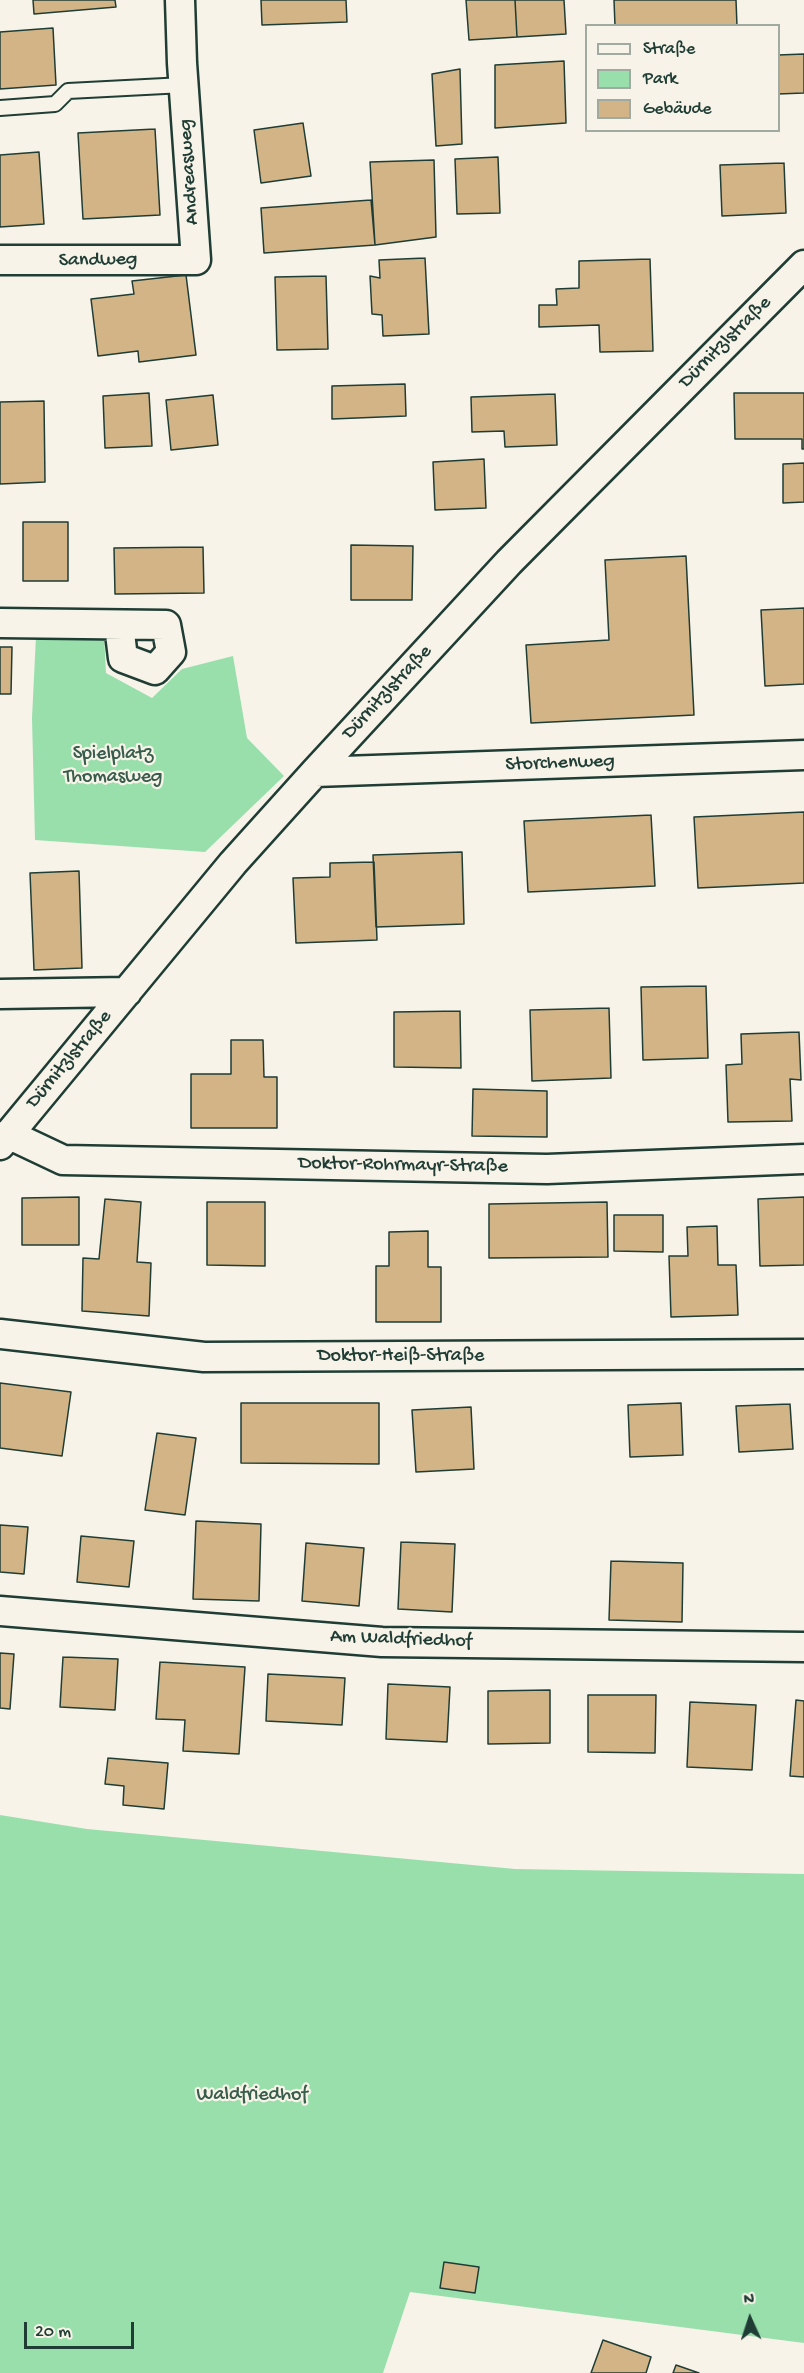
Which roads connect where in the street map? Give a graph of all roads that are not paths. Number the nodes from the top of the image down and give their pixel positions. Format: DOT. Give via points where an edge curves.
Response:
graph roads {
  1 [pos="180,0"];
  2 [pos="184,85"];
  3 [pos="0,108"];
  4 [pos="196,260"];
  5 [pos="0,261"];
  6 [pos="804,265"];
  7 [pos="0,623"];
  8 [pos="119,625"];
  9 [pos="804,755"];
  10 [pos="315,772"];
  11 [pos="128,992"];
  12 [pos="0,994"];
  13 [pos="4,1140"];
  14 [pos="804,1159"];
  15 [pos="0,1334"];
  16 [pos="804,1354"];
  17 [pos="0,1611"];
  18 [pos="804,1647"];
  1 -- 2 [label="street, Andreasweg"];
  2 -- 3 [label="lane" via="68,91 55,104"];
  2 -- 4 [label="street, Andreasweg"];
  4 -- 5 [label="street, Sandweg"];
  6 -- 10 [label="street, Dürnitzlstraße" via="509,562"];
  7 -- 8 [label="street"];
  9 -- 10 [label="street, Storchenweg"];
  10 -- 11 [label="street, Dürnitzlstraße" via="233,863"];
  11 -- 12 [label="street"];
  11 -- 13 [label="street, Dürnitzlstraße"];
  13 -- 14 [label="street, Doktor-Rohrmayr-Straße" via="63,1160 547,1169"];
  15 -- 16 [label="street, Doktor-Heiß-Straße" via="204,1357"];
  17 -- 18 [label="street, Am Waldfriedhof" via="382,1642"];
}
